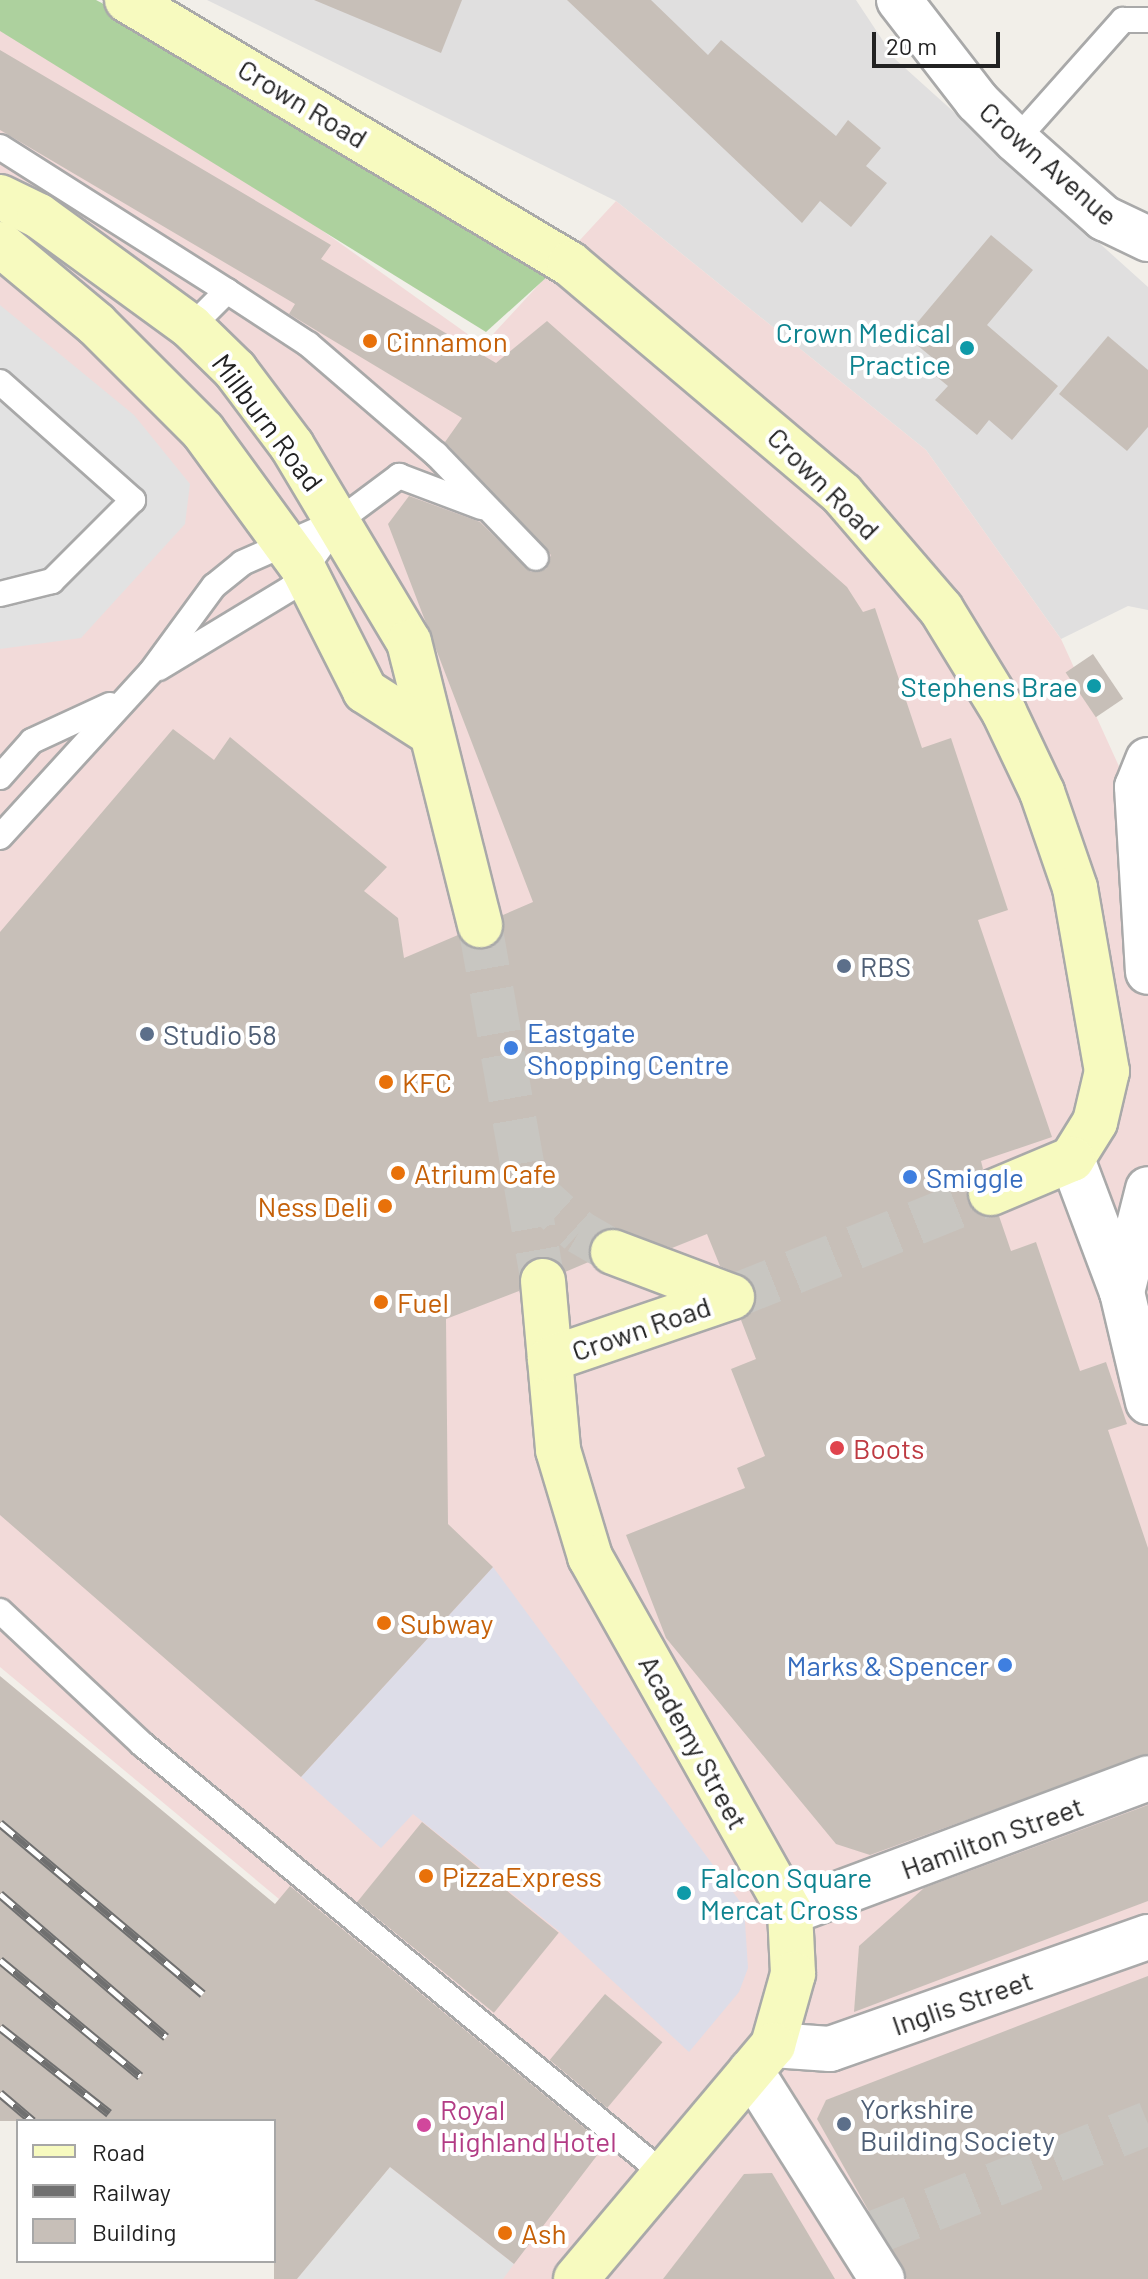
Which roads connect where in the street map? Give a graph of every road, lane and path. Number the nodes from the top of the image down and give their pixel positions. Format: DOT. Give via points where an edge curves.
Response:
graph roads {
  1 [pos="127,0"];
  2 [pos="899,0"];
  3 [pos="1119,10"];
  4 [pos="1148,20"];
  5 [pos="1016,140"];
  6 [pos="0,147"];
  7 [pos="0,197"];
  8 [pos="1148,239"];
  9 [pos="0,244"];
  10 [pos="227,291"];
  11 [pos="191,327"];
  12 [pos="0,382"];
  13 [pos="481,507"];
  14 [pos="340,520"];
  15 [pos="294,556"];
  16 [pos="536,558"];
  17 [pos="0,594"];
  18 [pos="150,673"];
  19 [pos="120,701"];
  20 [pos="429,732"];
  21 [pos="1142,774"];
  22 [pos="0,777"];
  23 [pos="0,837"];
  24 [pos="480,925"];
  25 [pos="1148,972"];
  26 [pos="1072,1159"];
  27 [pos="1148,1189"];
  28 [pos="991,1193"];
  29 [pos="613,1252"];
  30 [pos="543,1281"];
  31 [pos="1122,1292"];
  32 [pos="550,1359"];
  33 [pos="1148,1402"];
  34 [pos="0,1611"];
  35 [pos="1148,1778"];
  36 [pos="790,1912"];
  37 [pos="1148,1937"];
  38 [pos="762,2058"];
  39 [pos="665,2175"];
  40 [pos="576,2279"];
  41 [pos="882,2279"];
  1 -- 26 [label="main road, Crown Road" via="570,264 842,494 941,609 1004,712 1042,792 1075,888 1107,1071 1095,1122"];
  2 -- 5 [label="street, Crown Avenue" via="977,101"];
  3 -- 4 [label="lane"];
  3 -- 5 [label="lane"];
  5 -- 8 [label="street, Crown Avenue" via="1104,218"];
  6 -- 10 [label="lane"];
  7 -- 11 [label="main road, Millburn Road" via="39,216"];
  9 -- 15 [label="main road, Millburn Road" via="96,324 203,431"];
  10 -- 11 [label="lane"];
  10 -- 13 [label="lane" via="326,356 436,454"];
  11 -- 14 [label="main road, Millburn Road" via="235,370"];
  12 -- 17 [label="lane" via="133,500 52,581"];
  13 -- 14 [label="lane" via="399,476"];
  13 -- 16 [label="lane"];
  14 -- 15 [label="lane"];
  14 -- 20 [label="main road, Millburn Road" via="409,642"];
  15 -- 18 [label="lane" via="242,563 214,586"];
  15 -- 18 [label="lane" via="291,588"];
  15 -- 20 [label="main road, Millburn Road" via="365,691"];
  18 -- 19 [label="lane"];
  19 -- 22 [label="lane" via="32,741"];
  19 -- 23 [label="lane"];
  20 -- 24 [label="main road, Millburn Road"];
  21 -- 25 [label="street"];
  26 -- 28 [label="main road"];
  26 -- 31 [label="street"];
  27 -- 31 [label="street"];
  29 -- 32 [label="main road, Crown Road" via="732,1297"];
  30 -- 32 [label="main road, Academy Street"];
  31 -- 33 [label="street"];
  32 -- 36 [label="main road, Academy Street" via="558,1450 590,1557"];
  34 -- 39 [label="lane" via="142,1744"];
  35 -- 36 [label="street, Hamilton Street"];
  36 -- 38 [label="main road, Academy Street" via="793,1974"];
  37 -- 38 [label="street, Inglis Street" via="830,2049"];
  38 -- 39 [label="main road, Academy Street"];
  38 -- 41 [label="street" via="865,2236"];
  39 -- 40 [label="main road, Academy Street"];
}
